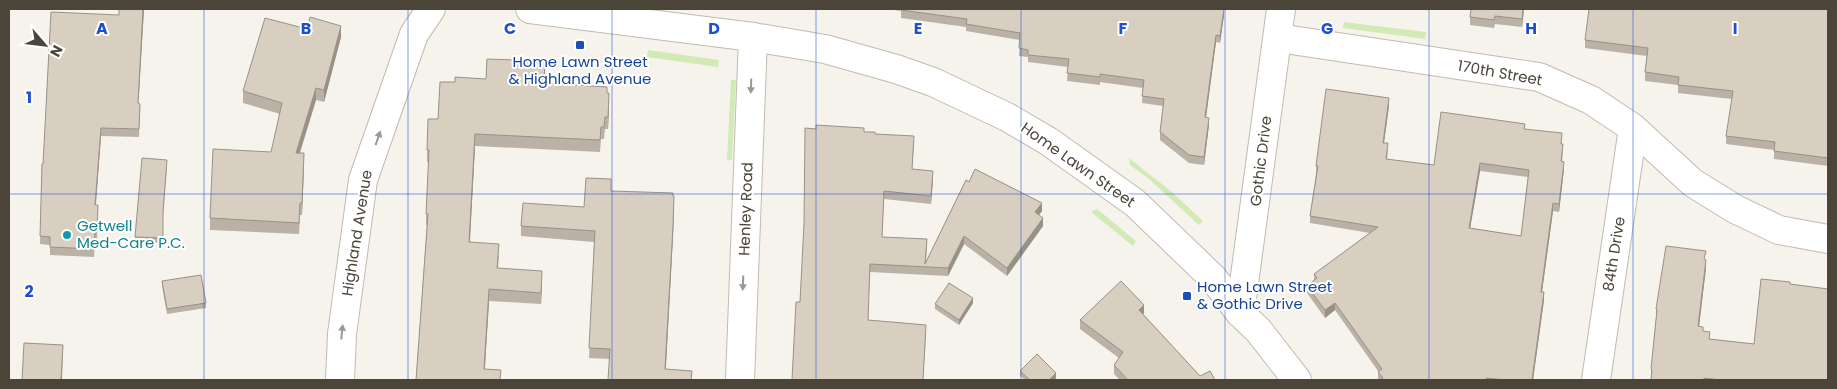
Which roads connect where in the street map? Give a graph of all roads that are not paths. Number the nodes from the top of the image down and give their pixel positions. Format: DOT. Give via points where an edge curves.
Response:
graph roads {
  1 [pos="431,9"];
  2 [pos="530,9"];
  3 [pos="1281,9"];
  4 [pos="753,37"];
  5 [pos="1278,38"];
  6 [pos="1633,128"];
  7 [pos="1828,239"];
  8 [pos="1240,313"];
  9 [pos="340,380"];
  10 [pos="740,380"];
  11 [pos="1297,380"];
  12 [pos="1596,380"];
  9 -- 1 [label="street, Highland Avenue, one-way" via="342,334 363,180 414,34"];
  2 -- 4 [label="street, Home Lawn Street"];
  3 -- 5 [label="street, Gothic Drive"];
  4 -- 8 [label="street, Home Lawn Street" via="826,49 896,69 933,82 1007,117 1048,141 1135,203 1213,278"];
  4 -- 10 [label="street, Henley Road, one-way"];
  5 -- 6 [label="street, 170th Street" via="1539,77 1591,100"];
  5 -- 8 [label="street, Gothic Drive"];
  6 -- 7 [label="street, 170th Street" via="1693,183 1734,209 1779,230"];
  6 -- 12 [label="street, 84th Drive"];
  8 -- 11 [label="street, Home Lawn Street" via="1258,330"];
}
